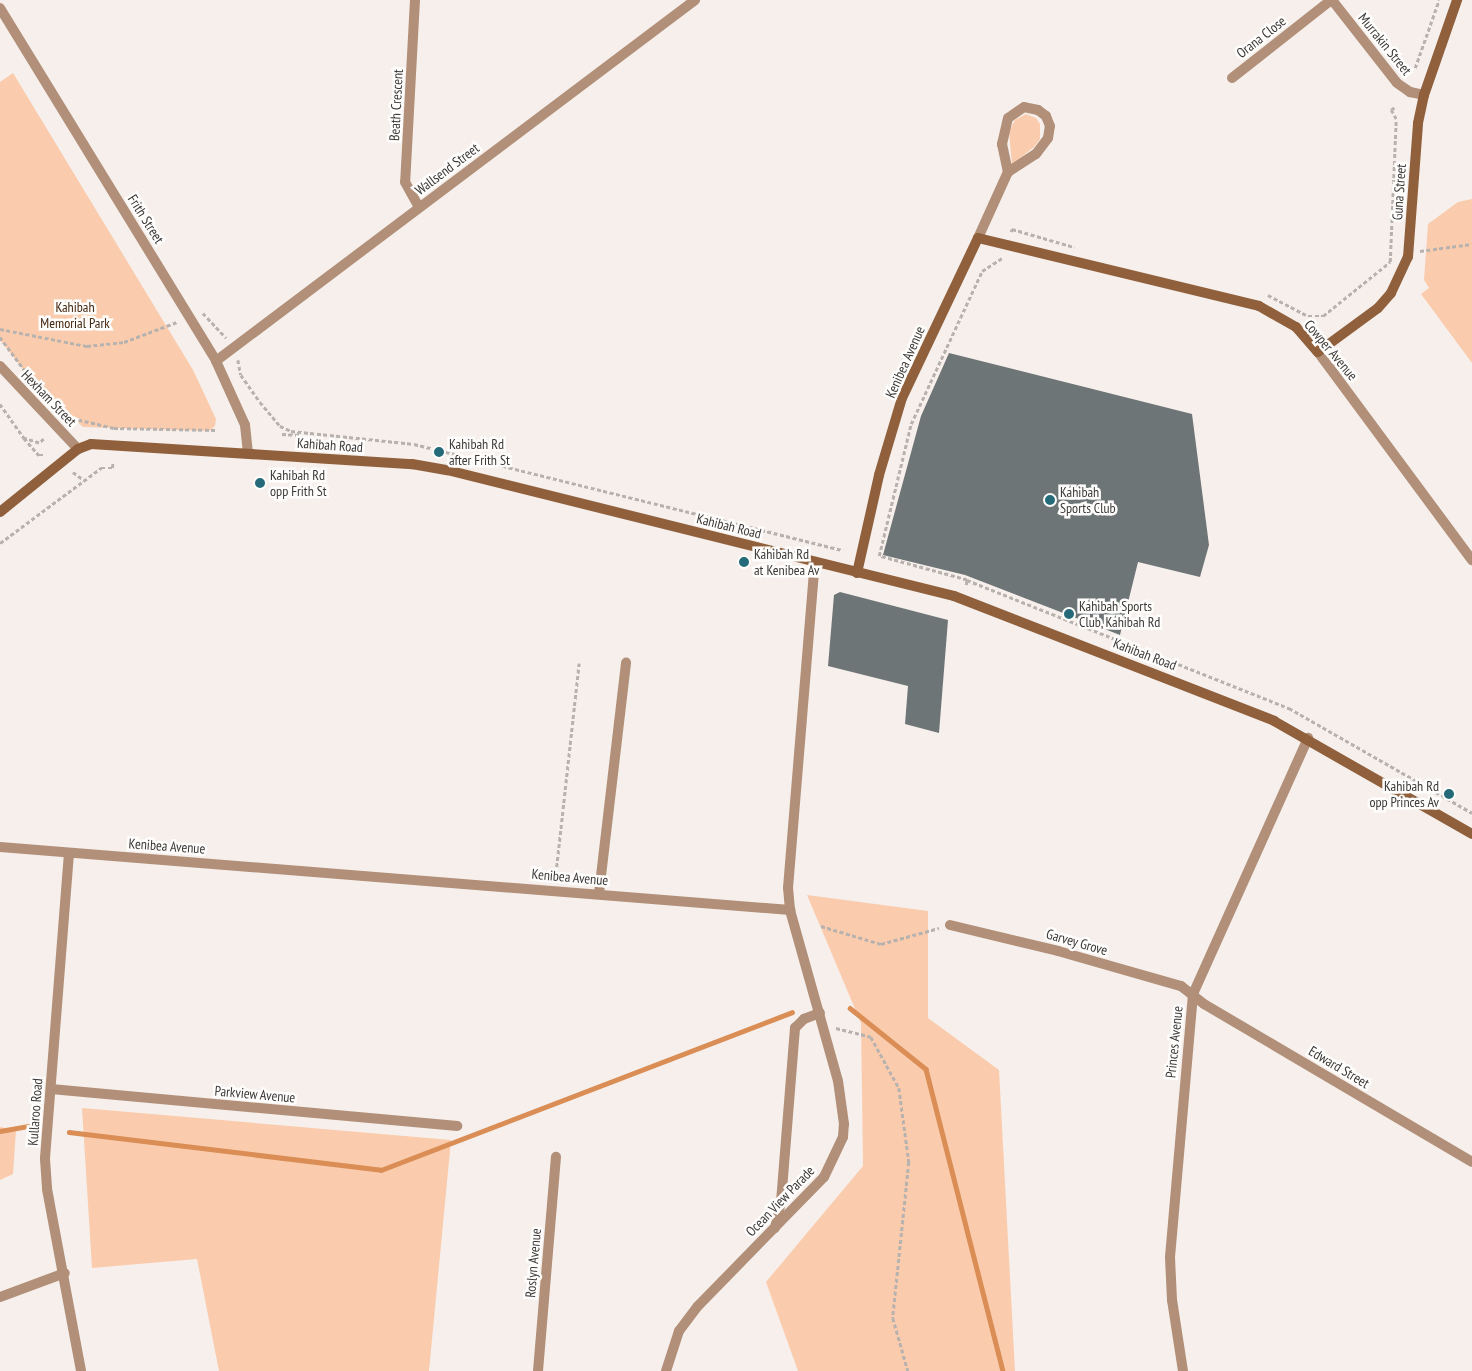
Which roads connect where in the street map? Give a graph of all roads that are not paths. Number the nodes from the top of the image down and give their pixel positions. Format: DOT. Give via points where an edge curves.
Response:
graph roads {
  1 [pos="415,0"];
  2 [pos="695,0"];
  3 [pos="1332,0"];
  4 [pos="1457,0"];
  5 [pos="0,8"];
  6 [pos="1232,78"];
  7 [pos="1424,95"];
  8 [pos="1008,172"];
  9 [pos="419,207"];
  10 [pos="978,238"];
  11 [pos="1318,352"];
  12 [pos="216,360"];
  13 [pos="0,366"];
  14 [pos="78,449"];
  15 [pos="248,453"];
  16 [pos="0,512"];
  17 [pos="1472,560"];
  18 [pos="815,562"];
  19 [pos="857,573"];
  20 [pos="626,663"];
  21 [pos="1308,738"];
  22 [pos="1472,834"];
  23 [pos="0,847"];
  24 [pos="69,853"];
  25 [pos="599,893"];
  26 [pos="790,910"];
  27 [pos="950,925"];
  28 [pos="1194,994"];
  29 [pos="820,1012"];
  30 [pos="51,1089"];
  31 [pos="457,1126"];
  32 [pos="556,1157"];
  33 [pos="1472,1162"];
  34 [pos="775,1228"];
  35 [pos="65,1273"];
  36 [pos="0,1297"];
  37 [pos="81,1371"];
  38 [pos="538,1371"];
  39 [pos="666,1371"];
  40 [pos="1183,1371"];
  1 -- 9 [label="street, Beath Crescent" via="405,182"];
  2 -- 9 [label="street, Wallsend Street"];
  3 -- 6 [label="street, Orana Close"];
  3 -- 7 [label="street, Murrakin Street" via="1397,83 1410,92"];
  4 -- 7 [label="main road, Guna Street"];
  5 -- 12 [label="street, Frith Street"];
  7 -- 11 [label="main road, Guna Street" via="1418,123 1408,252 1401,276 1391,293 1364,321"];
  8 -- 8 [label="street" via="1002,144 1008,118 1024,107 1038,110 1046,116 1050,126 1048,138 1036,154"];
  8 -- 10 [label="street, Kenibea Avenue"];
  9 -- 12 [label="street, Wallsend Street"];
  10 -- 11 [label="main road, Cowper Avenue" via="1259,306 1296,327"];
  10 -- 19 [label="main road, Kenibea Avenue" via="902,398 879,475"];
  11 -- 17 [label="street, Cowper Avenue"];
  12 -- 15 [label="street, Frith Street" via="246,425"];
  13 -- 14 [label="street, Hexham Street"];
  14 -- 15 [label="main road, Kahibah Road" via="101,444"];
  14 -- 16 [label="main road"];
  15 -- 18 [label="main road, Kahibah Road" via="412,464 446,470"];
  18 -- 19 [label="main road, Kahibah Road"];
  18 -- 26 [label="street" via="789,870"];
  19 -- 21 [label="main road, Kahibah Road" via="954,596 1178,681"];
  20 -- 25 [label="street"];
  21 -- 22 [label="main road, Kahibah Road"];
  21 -- 28 [label="street, Princes Avenue"];
  23 -- 24 [label="street, Kenibea Avenue"];
  24 -- 25 [label="street, Kenibea Avenue"];
  24 -- 30 [label="street, Kullaroo Road"];
  25 -- 26 [label="street, Kenibea Avenue"];
  26 -- 29 [label="street, Ocean View Parade"];
  27 -- 28 [label="street, Garvey Grove" via="1067,953 1181,986"];
  28 -- 33 [label="street, Edward Street"];
  28 -- 40 [label="street, Princes Avenue" via="1170,1257 1172,1300"];
  29 -- 34 [label="street" via="804,1019 795,1028 781,1202"];
  29 -- 34 [label="street, Ocean View Parade" via="838,1081 843,1136 824,1177"];
  30 -- 31 [label="street, Parkview Avenue"];
  30 -- 35 [label="street, Kullaroo Road" via="47,1189"];
  32 -- 38 [label="street, Roslyn Avenue"];
  34 -- 39 [label="street, Ocean View Parade" via="698,1306 679,1331"];
  35 -- 36 [label="street"];
  35 -- 37 [label="street, Kullaroo Road"];
}
